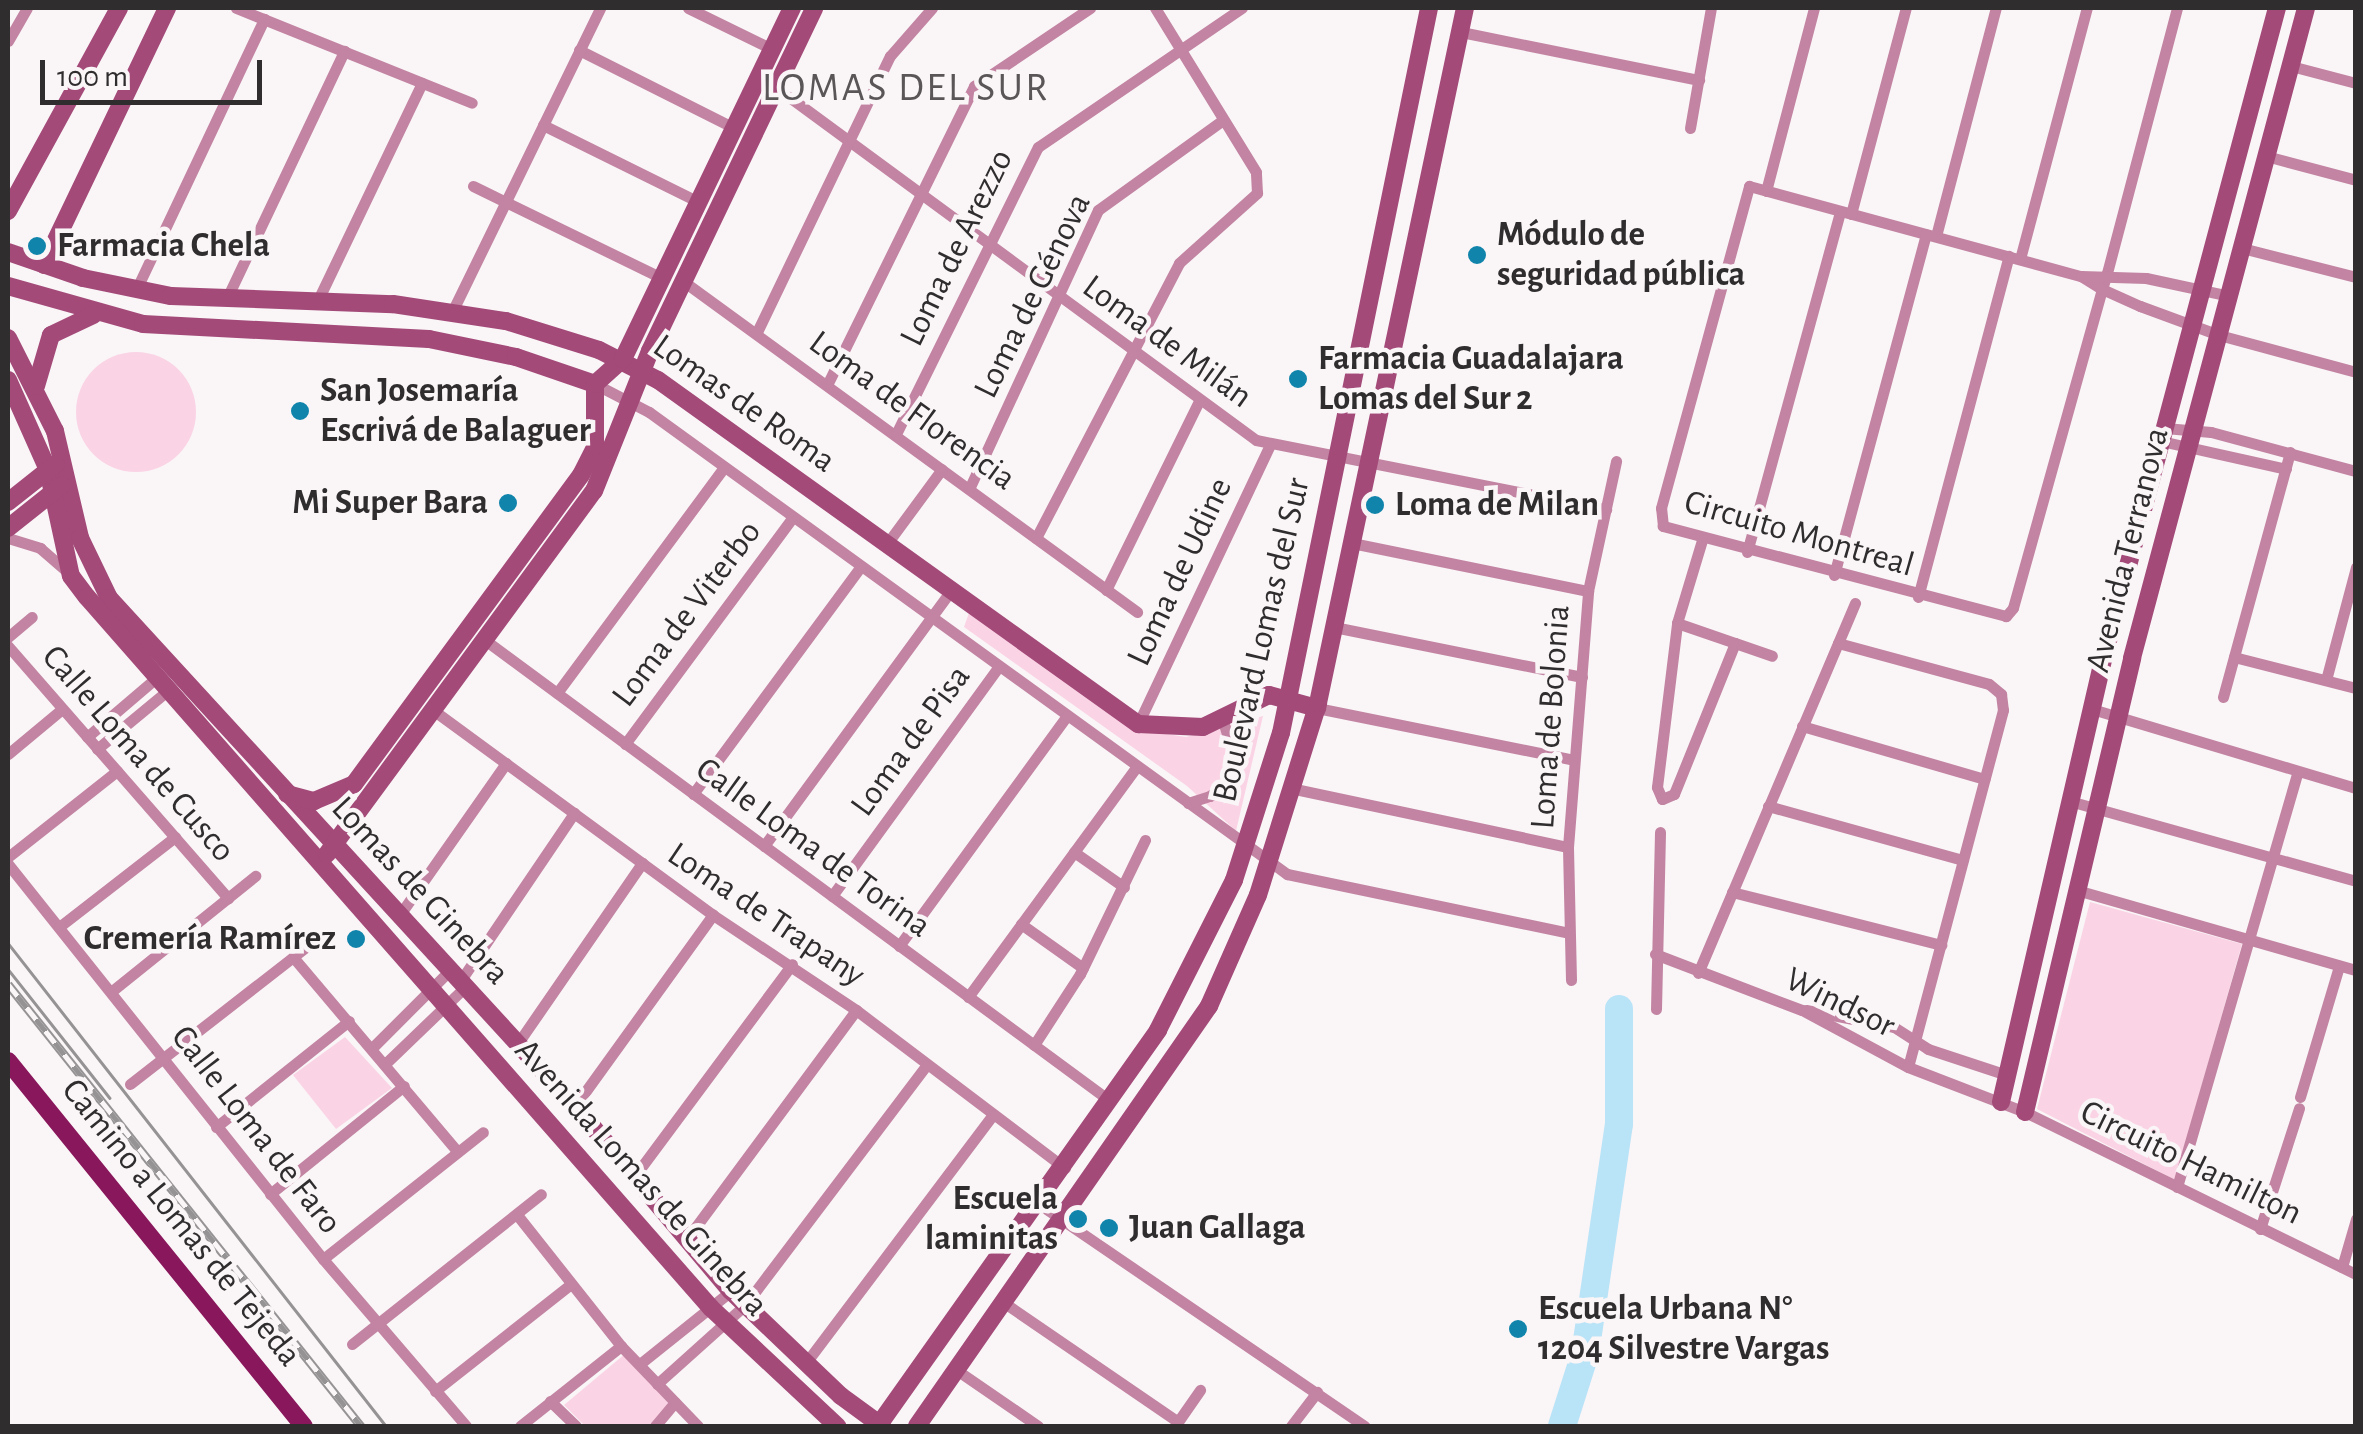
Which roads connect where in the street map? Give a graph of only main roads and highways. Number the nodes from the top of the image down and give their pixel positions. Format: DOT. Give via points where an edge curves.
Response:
graph roads {
  1 [pos="8,1061"];
  2 [pos="304,1426"];
  1 -- 2 [label="main road, Camino a Lomas de Tejeda"];
}
